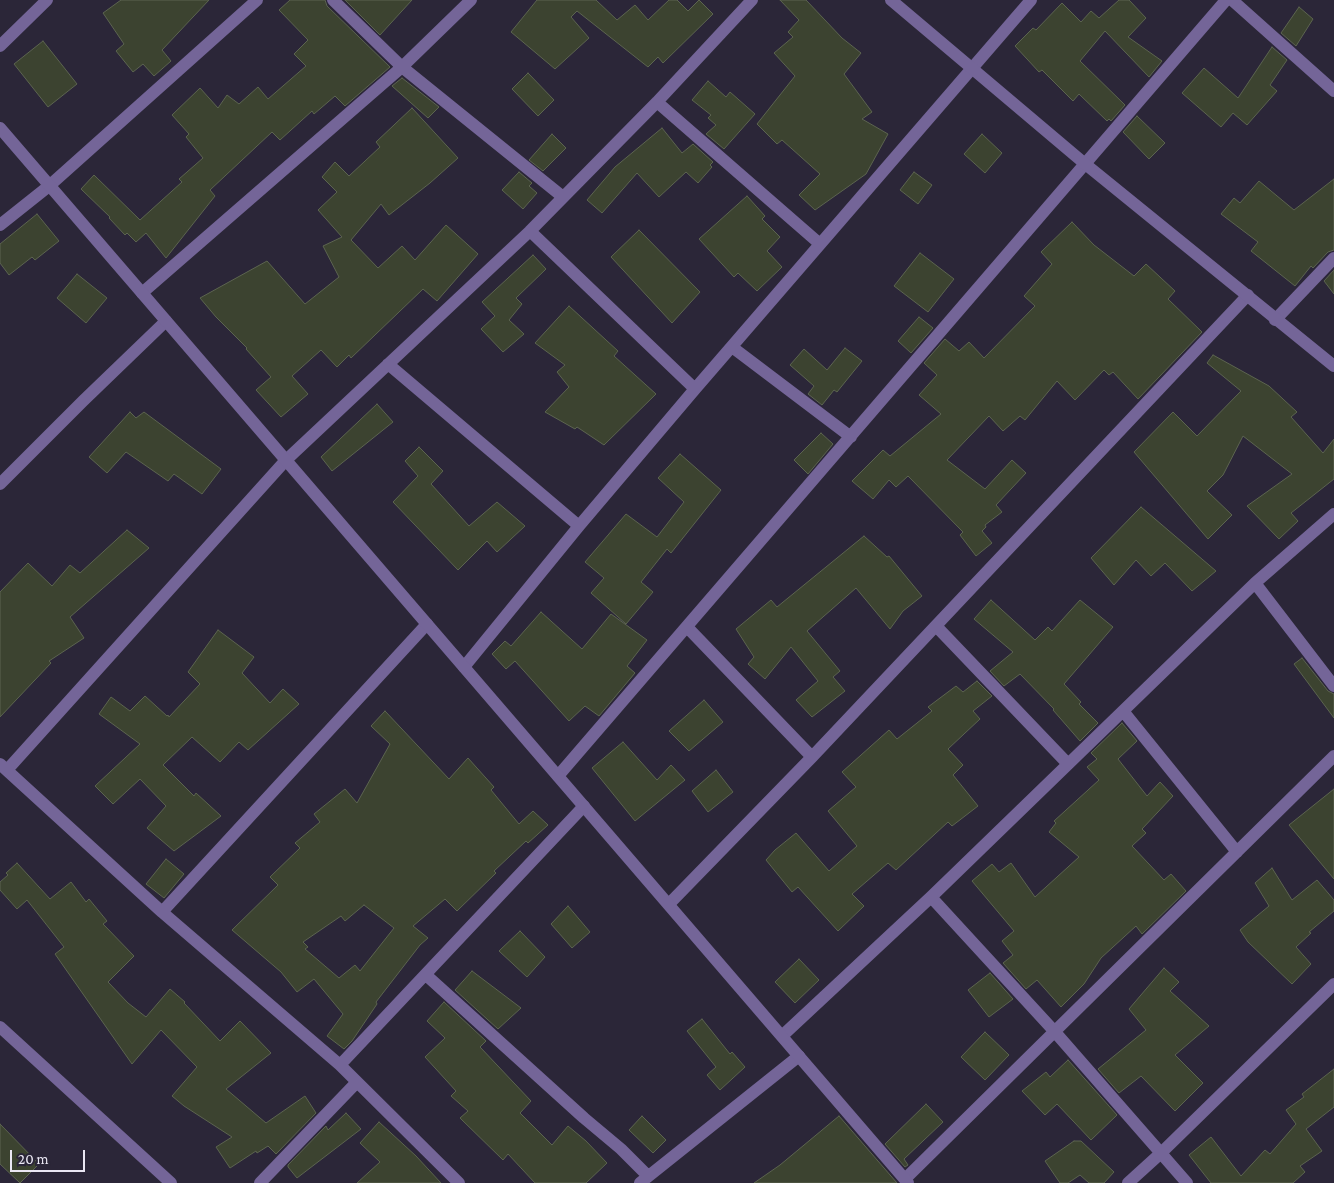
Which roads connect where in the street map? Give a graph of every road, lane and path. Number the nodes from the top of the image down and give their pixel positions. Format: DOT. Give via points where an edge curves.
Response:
graph roads {
  1 [pos="47,0"];
  2 [pos="258,0"];
  3 [pos="333,0"];
  4 [pos="471,0"];
  5 [pos="752,0"];
  6 [pos="891,0"];
  7 [pos="1032,0"];
  8 [pos="1226,0"];
  9 [pos="1232,0"];
  10 [pos="0,46"];
  11 [pos="402,67"];
  12 [pos="973,68"];
  13 [pos="1334,91"];
  14 [pos="657,102"];
  15 [pos="0,128"];
  16 [pos="1084,164"];
  17 [pos="49,186"];
  18 [pos="563,197"];
  19 [pos="0,225"];
  20 [pos="530,231"];
  21 [pos="820,244"];
  22 [pos="1334,258"];
  23 [pos="142,293"];
  24 [pos="1248,295"];
  25 [pos="1275,320"];
  26 [pos="166,321"];
  27 [pos="732,347"];
  28 [pos="388,364"];
  29 [pos="1334,366"];
  30 [pos="695,389"];
  31 [pos="851,437"];
  32 [pos="286,460"];
  33 [pos="0,484"];
  34 [pos="1334,514"];
  35 [pos="579,526"];
  36 [pos="1255,583"];
  37 [pos="426,624"];
  38 [pos="687,626"];
  39 [pos="936,626"];
  40 [pos="464,667"];
  41 [pos="1334,686"];
  42 [pos="1123,711"];
  43 [pos="1334,756"];
  44 [pos="812,757"];
  45 [pos="1068,764"];
  46 [pos="3,767"];
  47 [pos="558,776"];
  48 [pos="584,806"];
  49 [pos="1237,852"];
  50 [pos="930,897"];
  51 [pos="669,904"];
  52 [pos="162,912"];
  53 [pos="426,975"];
  54 [pos="1334,984"];
  55 [pos="0,1028"];
  56 [pos="1055,1032"];
  57 [pos="782,1036"];
  58 [pos="799,1056"];
  59 [pos="340,1065"];
  60 [pos="357,1082"];
  61 [pos="1161,1153"];
  62 [pos="644,1180"];
  63 [pos="907,1181"];
  64 [pos="172,1183"];
  65 [pos="260,1183"];
  66 [pos="460,1183"];
  67 [pos="1128,1183"];
  68 [pos="1187,1183"];
  1 -- 10 [label="street"];
  2 -- 17 [label="street"];
  3 -- 11 [label="street"];
  4 -- 11 [label="street"];
  5 -- 14 [label="street"];
  6 -- 12 [label="street"];
  7 -- 12 [label="street"];
  8 -- 16 [label="street"];
  9 -- 13 [label="street"];
  11 -- 18 [label="street"];
  11 -- 23 [label="street"];
  12 -- 16 [label="street"];
  12 -- 21 [label="street"];
  14 -- 18 [label="street"];
  14 -- 21 [label="street"];
  15 -- 17 [label="street"];
  16 -- 24 [label="street"];
  16 -- 31 [label="street"];
  17 -- 19 [label="street"];
  17 -- 23 [label="street"];
  18 -- 20 [label="street"];
  20 -- 28 [label="street"];
  20 -- 30 [label="street"];
  21 -- 27 [label="street"];
  22 -- 25 [label="street"];
  23 -- 26 [label="street"];
  24 -- 25 [label="street"];
  24 -- 39 [label="street"];
  25 -- 29 [label="street"];
  26 -- 32 [label="street"];
  26 -- 33 [label="street"];
  27 -- 30 [label="street"];
  27 -- 31 [label="street"];
  28 -- 32 [label="street"];
  28 -- 35 [label="street"];
  30 -- 35 [label="street"];
  31 -- 38 [label="street"];
  32 -- 37 [label="street"];
  32 -- 46 [label="street"];
  34 -- 36 [label="street"];
  35 -- 40 [label="street"];
  36 -- 41 [label="street"];
  36 -- 42 [label="street"];
  37 -- 40 [label="street"];
  37 -- 52 [label="street"];
  38 -- 44 [label="street"];
  38 -- 47 [label="street"];
  39 -- 44 [label="street"];
  39 -- 45 [label="street"];
  40 -- 47 [label="street"];
  42 -- 45 [label="street"];
  42 -- 49 [label="street"];
  43 -- 49 [label="street"];
  44 -- 51 [label="street"];
  45 -- 50 [label="street"];
  46 -- 52 [label="street"];
  47 -- 48 [label="street"];
  48 -- 51 [label="street"];
  48 -- 53 [label="street"];
  49 -- 56 [label="street"];
  50 -- 56 [label="street"];
  50 -- 57 [label="street"];
  51 -- 57 [label="street"];
  52 -- 59 [label="street"];
  53 -- 59 [label="street"];
  53 -- 62 [label="street" via="620,1149"];
  54 -- 61 [label="street"];
  55 -- 64 [label="street"];
  56 -- 61 [label="street"];
  56 -- 63 [label="street"];
  57 -- 58 [label="street"];
  58 -- 62 [label="street"];
  58 -- 63 [label="street"];
  59 -- 60 [label="street"];
  60 -- 65 [label="street"];
  60 -- 66 [label="street"];
  61 -- 67 [label="street"];
  61 -- 68 [label="street"];
}
